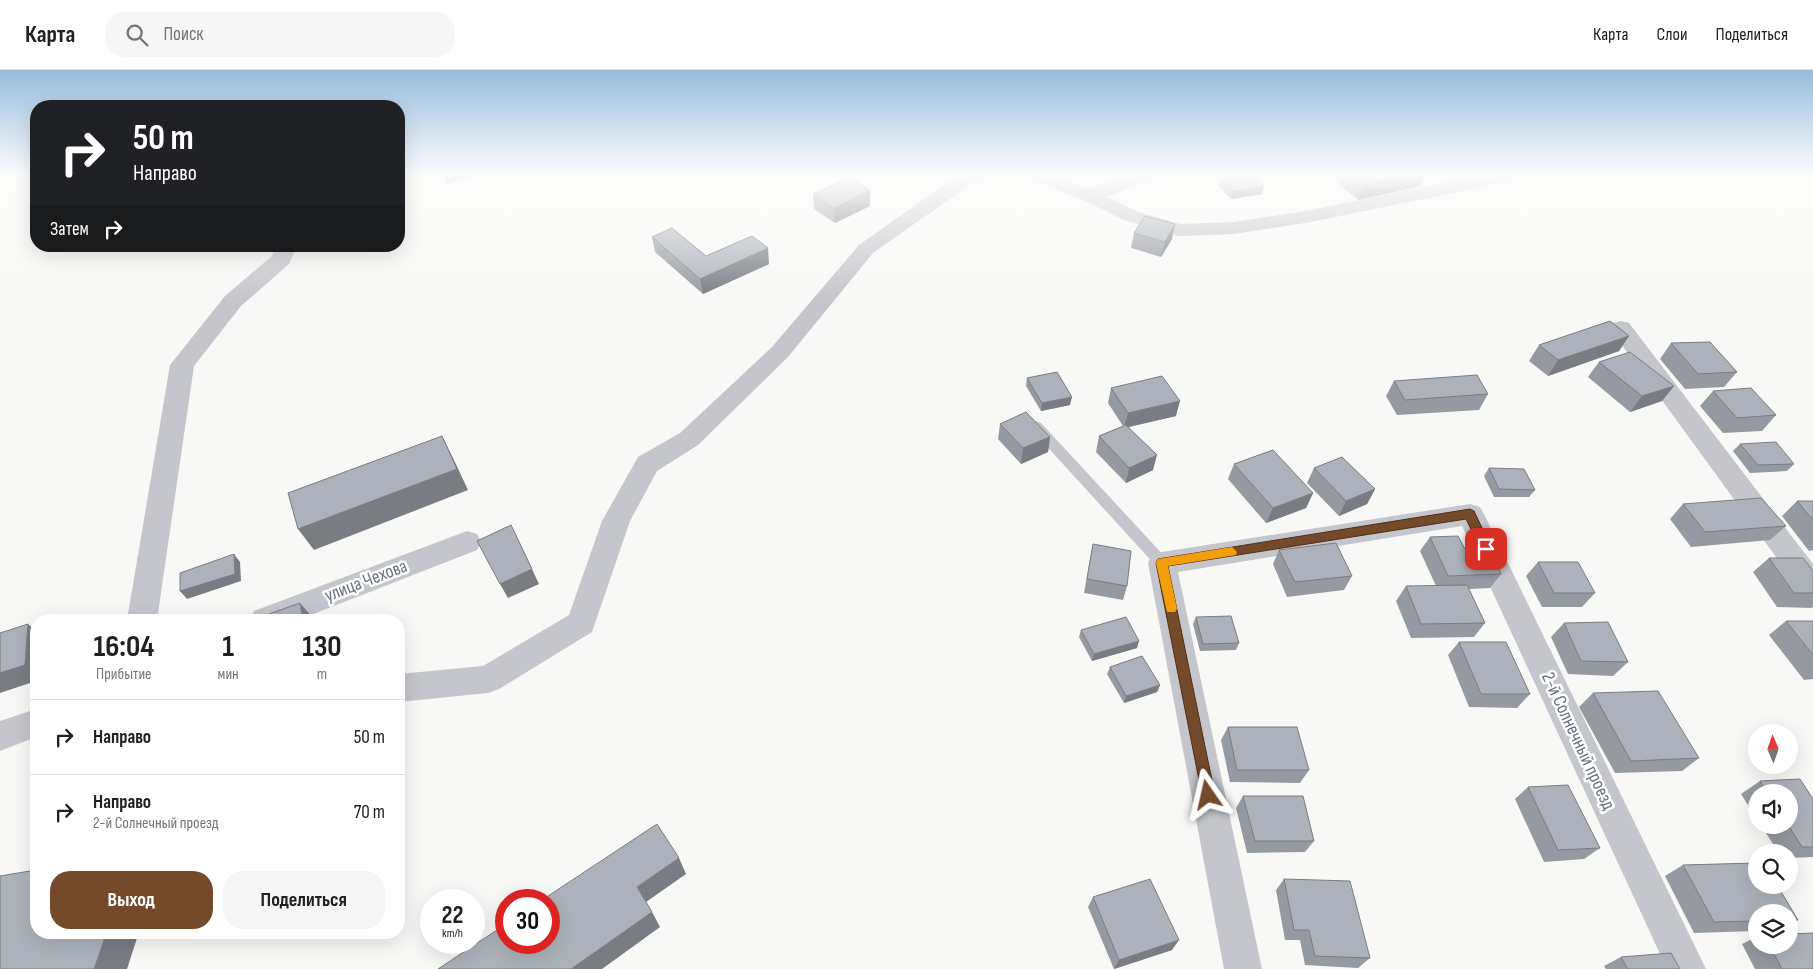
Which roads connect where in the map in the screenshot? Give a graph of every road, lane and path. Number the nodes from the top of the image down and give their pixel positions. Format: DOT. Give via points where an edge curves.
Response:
graph roads {
  1 [pos="911,217"];
  2 [pos="1134,217"];
  3 [pos="1305,217"];
  4 [pos="284,252"];
  5 [pos="1620,328"];
  6 [pos="1032,422"];
  7 [pos="467,542"];
  8 [pos="1162,563"];
  9 [pos="1813,586"];
  10 [pos="143,614"];
  11 [pos="281,614"];
  12 [pos="405,687"];
  13 [pos="30,725"];
  14 [pos="0,736"];
  15 [pos="1243,969"];
  16 [pos="1687,969"];
  1 -- 12 [label="street" via="866,249 780,352 689,439 647,464 616,521 581,623 488,680"];
  2 -- 3 [label="street" via="1179,230 1234,228"];
  4 -- 10 [label="street" via="281,259 233,301 182,366"];
  5 -- 9 [label="street"];
  6 -- 8 [label="lane"];
  7 -- 11 [label="street, улица Чехова"];
  8 -- 15 [label="street"];
  8 -- 16 [label="street, 2-й Солнечный проезд" via="1470,514"];
  13 -- 14 [label="street"];
}
